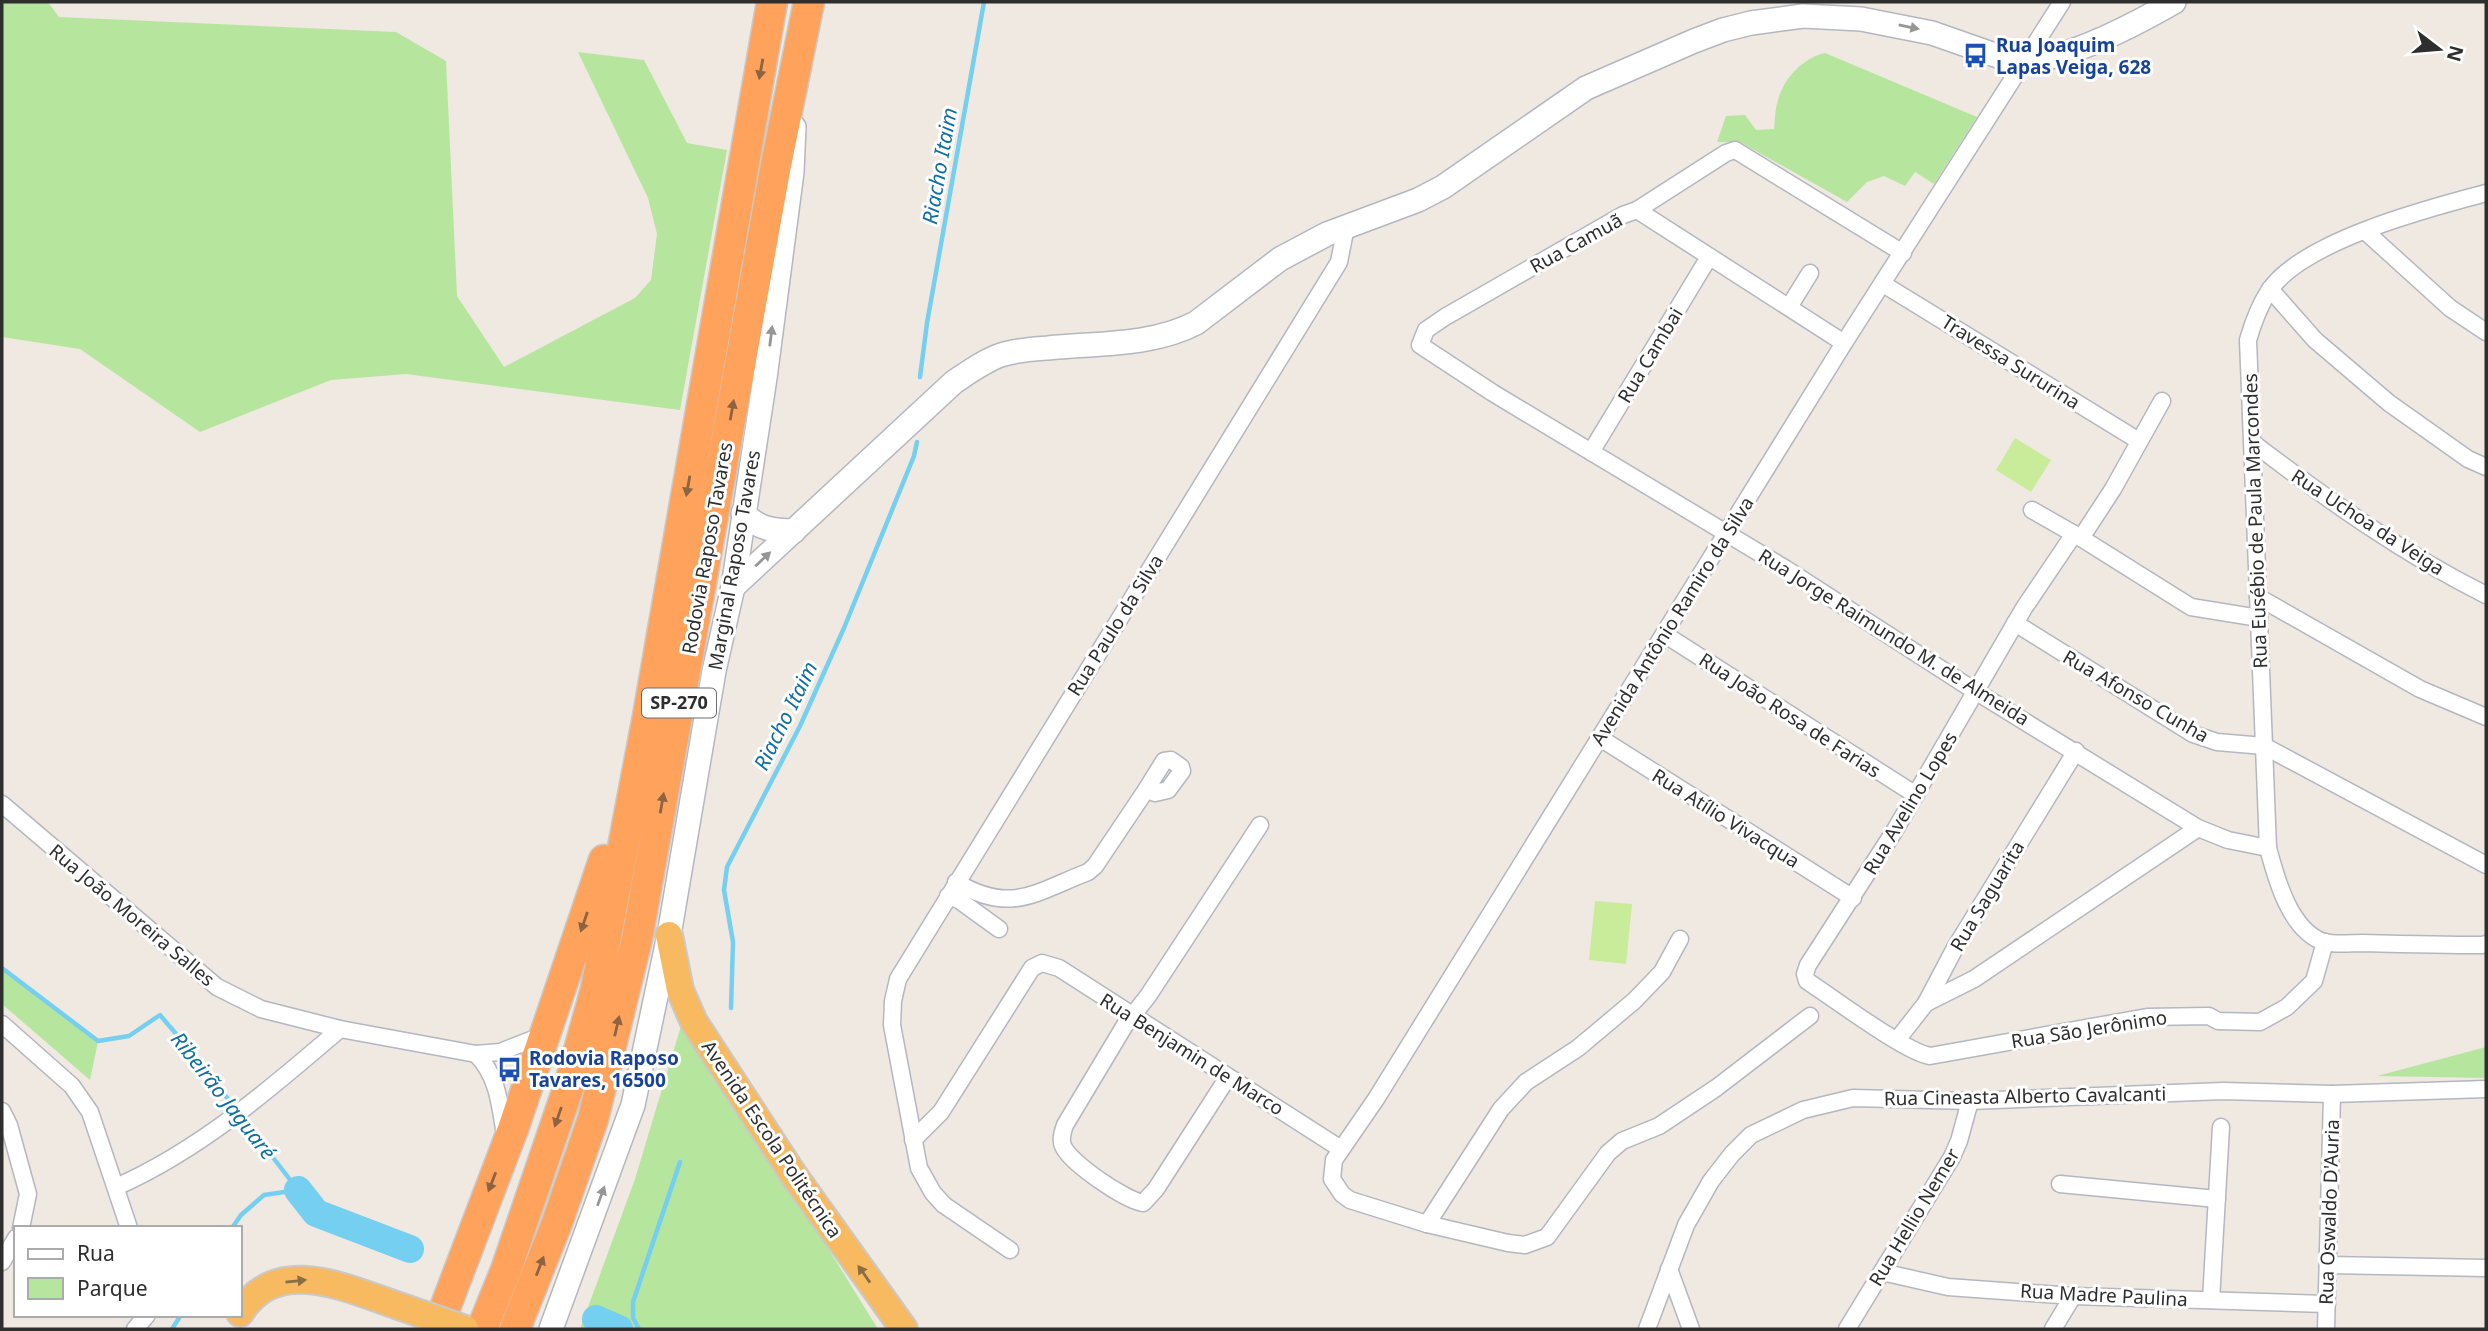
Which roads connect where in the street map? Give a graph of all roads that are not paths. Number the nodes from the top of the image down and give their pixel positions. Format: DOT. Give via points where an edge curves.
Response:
graph roads {
  1 [pos="772,2"];
  2 [pos="809,2"];
  3 [pos="2062,2"];
  4 [pos="2174,2"];
  5 [pos="1807,9"];
  6 [pos="1833,9"];
  7 [pos="2138,12"];
  8 [pos="2024,62"];
  9 [pos="796,65"];
  10 [pos="2486,193"];
  11 [pos="1637,210"];
  12 [pos="1346,227"];
  13 [pos="2364,231"];
  14 [pos="1903,253"];
  15 [pos="1709,257"];
  16 [pos="1810,274"];
  17 [pos="1883,284"];
  18 [pos="2270,289"];
  19 [pos="1789,307"];
  20 [pos="2486,332"];
  21 [pos="1844,343"];
  22 [pos="1419,345"];
  23 [pos="2162,401"];
  24 [pos="2139,441"];
  25 [pos="2253,443"];
  26 [pos="1591,452"];
  27 [pos="2486,467"];
  28 [pos="2032,510"];
  29 [pos="743,513"];
  30 [pos="794,531"];
  31 [pos="1727,532"];
  32 [pos="2077,536"];
  33 [pos="733,587"];
  34 [pos="2486,595"];
  35 [pos="2258,597"];
  36 [pos="2259,618"];
  37 [pos="2015,623"];
  38 [pos="1664,634"];
  39 [pos="1975,691"];
  40 [pos="648,716"];
  41 [pos="2486,717"];
  42 [pos="1600,738"];
  43 [pos="2264,746"];
  44 [pos="2076,751"];
  45 [pos="1146,790"];
  46 [pos="1916,795"];
  47 [pos="2,804"];
  48 [pos="1260,825"];
  49 [pos="2198,828"];
  50 [pos="2268,848"];
  51 [pos="2486,865"];
  52 [pos="952,889"];
  53 [pos="1853,898"];
  54 [pos="999,929"];
  55 [pos="669,934"];
  56 [pos="1680,939"];
  57 [pos="2325,942"];
  58 [pos="2486,944"];
  59 [pos="1926,1003"];
  60 [pos="1133,1016"];
  61 [pos="1810,1016"];
  62 [pos="2,1024"];
  63 [pos="340,1029"];
  64 [pos="546,1034"];
  65 [pos="1897,1040"];
  66 [pos="476,1054"];
  67 [pos="1228,1077"];
  68 [pos="2486,1089"];
  69 [pos="2332,1094"];
  70 [pos="1970,1101"];
  71 [pos="2,1111"];
  72 [pos="2221,1127"];
  73 [pos="913,1140"];
  74 [pos="507,1143"];
  75 [pos="1341,1149"];
  76 [pos="2060,1184"];
  77 [pos="116,1187"];
  78 [pos="2217,1199"];
  79 [pos="1427,1224"];
  80 [pos="21,1226"];
  81 [pos="128,1226"];
  82 [pos="14,1241"];
  83 [pos="1010,1250"];
  84 [pos="2,1262"];
  85 [pos="2329,1265"];
  86 [pos="2486,1268"];
  87 [pos="1669,1269"];
  88 [pos="1882,1272"];
  89 [pos="2073,1296"];
  90 [pos="2211,1300"];
  91 [pos="2327,1304"];
  92 [pos="242,1309"];
  93 [pos="436,1329"];
  94 [pos="465,1329"];
  95 [pos="482,1329"];
  96 [pos="515,1329"];
  97 [pos="551,1329"];
  98 [pos="904,1329"];
  99 [pos="1647,1329"];
  100 [pos="1691,1329"];
  101 [pos="1847,1329"];
  102 [pos="2053,1329"];
  103 [pos="2326,1329"];
  1 -- 40 [label="highway, Rodovia Raposo Tavares / SP-270, one-way"];
  2 -- 9 [label="highway, Rodovia Raposo Tavares / SP-270"];
  3 -- 8 [label="street, Avenida Antônio Ramiro da Silva"];
  4 -- 7 [label="main road"];
  5 -- 6 [label="main road"];
  5 -- 12 [label="main road" via="1723,30 1586,88 1443,187"];
  6 -- 8 [label="main road, one-way"];
  7 -- 8 [label="main road" via="2072,50"];
  8 -- 14 [label="street, Avenida Antônio Ramiro da Silva"];
  29 -- 9 [label="main road, Marginal Raposo Tavares, one-way" via="792,173"];
  96 -- 9 [label="highway, Rodovia Raposo Tavares / SP-270, one-way" via="593,1119 637,939"];
  10 -- 13 [label="street, Rua Eusébio de Paula Marcondes"];
  11 -- 14 [label="street" via="1735,150"];
  11 -- 15 [label="street, Rua Camuã"];
  11 -- 22 [label="street, Rua Camuã" via="1445,317 1426,330"];
  12 -- 30 [label="main road" via="1280,259 1184,329 1139,340 1028,349 987,360 954,382"];
  12 -- 52 [label="street, Rua Paulo da Silva" via="1339,262"];
  13 -- 18 [label="street, Rua Eusébio de Paula Marcondes" via="2315,252"];
  13 -- 20 [label="street" via="2450,308"];
  14 -- 17 [label="street, Avenida Antônio Ramiro da Silva"];
  15 -- 19 [label="street, Rua Camuã"];
  15 -- 26 [label="street, Rua Cambai"];
  16 -- 19 [label="street"];
  17 -- 21 [label="street, Avenida Antônio Ramiro da Silva"];
  17 -- 24 [label="street, Travessa Sururina"];
  18 -- 25 [label="street, Rua Eusébio de Paula Marcondes" via="2248,340"];
  18 -- 27 [label="street" via="2315,340 2389,403"];
  19 -- 21 [label="street, Rua Camuã"];
  21 -- 31 [label="street, Avenida Antônio Ramiro da Silva"];
  22 -- 26 [label="street, Rua Jorge Raimundo M. de Almeida"];
  23 -- 24 [label="street, Rua Avelino Lopes"];
  24 -- 32 [label="street, Rua Avelino Lopes" via="2113,489"];
  25 -- 34 [label="street, Rua Uchoa da Veiga" via="2411,555"];
  25 -- 35 [label="street, Rua Eusébio de Paula Marcondes"];
  26 -- 31 [label="street, Rua Jorge Raimundo M. de Almeida"];
  28 -- 32 [label="street"];
  29 -- 30 [label="main road" via="767,530"];
  29 -- 33 [label="main road, Marginal Raposo Tavares"];
  33 -- 30 [label="main road, one-way"];
  31 -- 38 [label="street, Avenida Antônio Ramiro da Silva"];
  31 -- 39 [label="street, Rua Jorge Raimundo M. de Almeida"];
  32 -- 36 [label="street" via="2191,607"];
  32 -- 37 [label="street, Rua Avelino Lopes"];
  33 -- 55 [label="main road, Marginal Raposo Tavares"];
  35 -- 36 [label="street, Rua Eusébio de Paula Marcondes"];
  35 -- 41 [label="street" via="2420,689"];
  36 -- 43 [label="street, Rua Eusébio de Paula Marcondes"];
  37 -- 39 [label="street, Rua Avelino Lopes"];
  37 -- 43 [label="street, Rua Afonso Cunha" via="2193,734 2217,742"];
  38 -- 42 [label="street, Avenida Antônio Ramiro da Silva"];
  38 -- 46 [label="street, Rua João Rosa de Farias"];
  39 -- 44 [label="street, Rua Jorge Raimundo M. de Almeida"];
  39 -- 46 [label="street, Rua Avelino Lopes"];
  40 -- 64 [label="highway, one-way"];
  40 -- 95 [label="highway, Rodovia Raposo Tavares / SP-270, one-way" via="596,989 570,1083"];
  42 -- 53 [label="street, Rua Atílio Vivacqua"];
  42 -- 75 [label="street, Avenida Antônio Ramiro da Silva"];
  43 -- 50 [label="street, Rua Eusébio de Paula Marcondes"];
  43 -- 51 [label="street"];
  44 -- 49 [label="street, Rua Jorge Raimundo M. de Almeida"];
  44 -- 59 [label="street, Rua Saguarita"];
  45 -- 52 [label="street" via="1088,872 1004,901"];
  46 -- 53 [label="street, Rua Avelino Lopes"];
  47 -- 63 [label="street, Rua João Moreira Salles" via="217,987 261,1009"];
  48 -- 60 [label="street"];
  49 -- 50 [label="street, Rua Jorge Raimundo M. de Almeida"];
  49 -- 59 [label="street" via="1974,979"];
  50 -- 57 [label="street, Rua Eusébio de Paula Marcondes" via="2279,889 2292,912"];
  52 -- 54 [label="street" via="959,900"];
  52 -- 73 [label="street, Rua Paulo da Silva" via="898,979 893,1001 892,1026"];
  53 -- 65 [label="street, Rua Avelino Lopes" via="1808,965 1807,981"];
  97 -- 55 [label="main road, Marginal Raposo Tavares, one-way" via="633,1105"];
  98 -- 55 [label="highway, Avenida Escola Politécnica, one-way" via="793,1174 694,1022 680,990"];
  56 -- 79 [label="street" via="1662,972 1634,1001 1578,1048 1526,1082 1501,1109"];
  57 -- 58 [label="street"];
  57 -- 65 [label="street, Rua São Jerônimo" via="2314,981 2287,1007 2260,1022 2218,1021 2209,1016 2147,1017 1930,1056"];
  59 -- 65 [label="street, Rua Saguarita"];
  60 -- 67 [label="street, Rua Benjamin de Marco"];
  60 -- 67 [label="street" via="1062,1133 1067,1152 1109,1186 1138,1202 1148,1199"];
  60 -- 73 [label="street, Rua Benjamin de Marco" via="1059,968 1042,963 1032,968 941,1112"];
  61 -- 79 [label="street" via="1659,1126 1622,1141 1608,1153 1547,1237 1525,1245"];
  62 -- 77 [label="street" via="78,1094"];
  63 -- 66 [label="street, Rua João Moreira Salles"];
  63 -- 77 [label="street" via="250,1105 196,1143"];
  64 -- 66 [label="street, Rua João Moreira Salles" via="500,1052"];
  64 -- 74 [label="highway"];
  66 -- 74 [label="street" via="494,1079"];
  67 -- 75 [label="street, Rua Benjamin de Marco"];
  68 -- 69 [label="street, Rua Cineasta Alberto Cavalcanti"];
  69 -- 70 [label="street, Rua Cineasta Alberto Cavalcanti" via="2223,1091"];
  69 -- 85 [label="street, Rua Oswaldo D'Auria"];
  70 -- 87 [label="street, Rua Cineasta Alberto Cavalcanti" via="1853,1098 1803,1110 1751,1135 1694,1207"];
  70 -- 88 [label="street, Rua Hellio Nemer" via="1952,1157"];
  71 -- 80 [label="street" via="28,1194"];
  72 -- 78 [label="street"];
  73 -- 83 [label="street, Rua Paulo da Silva" via="919,1168 933,1194"];
  74 -- 93 [label="highway, one-way"];
  75 -- 79 [label="street, Avenida Antônio Ramiro da Silva" via="1331,1170 1334,1183 1350,1200"];
  76 -- 78 [label="street"];
  77 -- 81 [label="street"];
  78 -- 90 [label="street"];
  82 -- 84 [label="street"];
  85 -- 86 [label="street"];
  85 -- 91 [label="street, Rua Oswaldo D'Auria"];
  87 -- 99 [label="street, Rua Cineasta Alberto Cavalcanti"];
  87 -- 100 [label="street"];
  88 -- 89 [label="street, Rua Madre Paulina" via="1948,1287"];
  88 -- 101 [label="street, Rua Hellio Nemer"];
  89 -- 90 [label="street, Rua Madre Paulina"];
  89 -- 102 [label="street"];
  90 -- 91 [label="street, Rua Madre Paulina"];
  91 -- 103 [label="street, Rua Oswaldo D'Auria"];
  92 -- 94 [label="highway, one-way, bridge" via="268,1286 299,1278 332,1283"];
}
